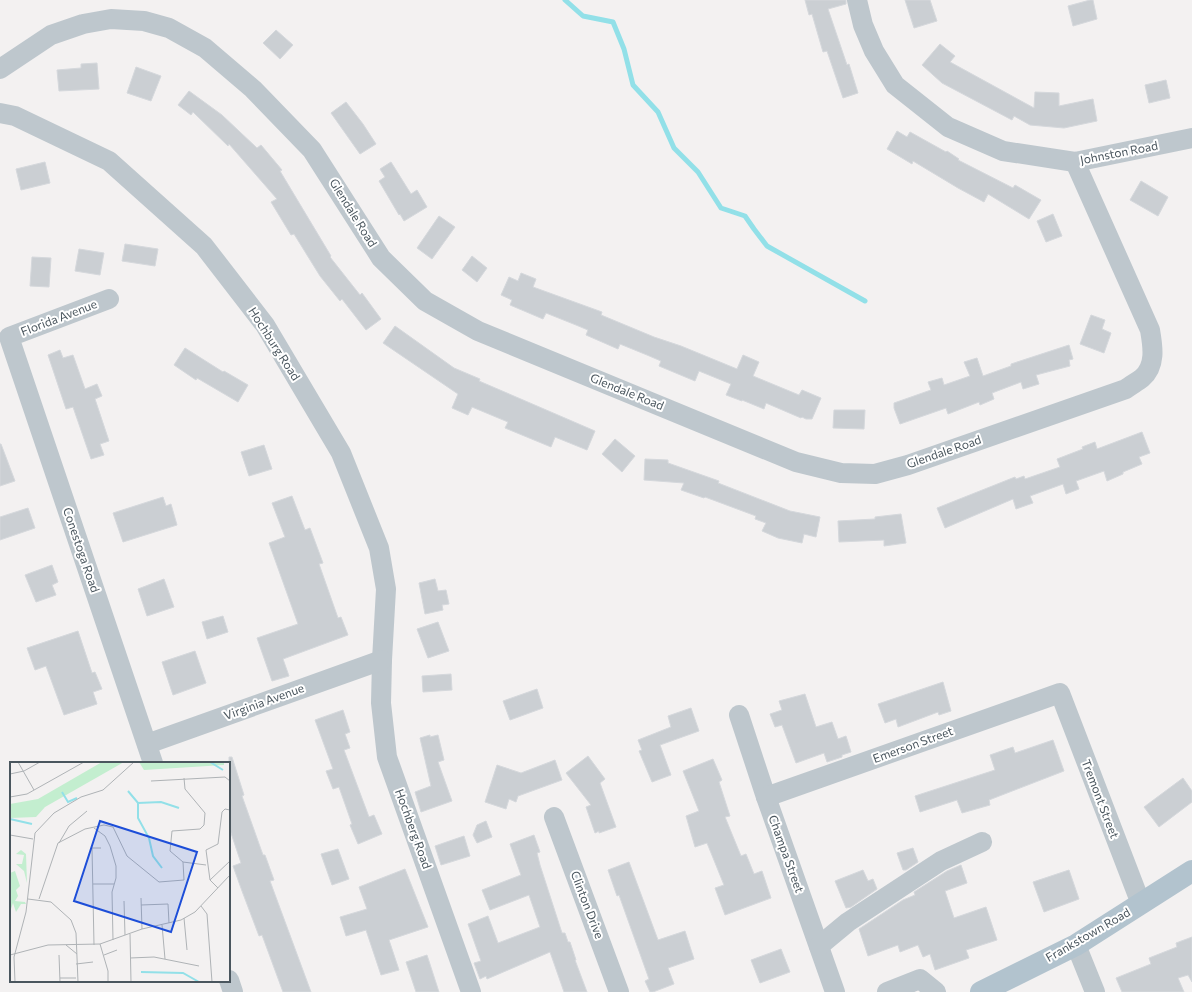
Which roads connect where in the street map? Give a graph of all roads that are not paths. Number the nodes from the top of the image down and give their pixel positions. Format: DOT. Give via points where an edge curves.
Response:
graph roads {
  1 [pos="857,0"];
  2 [pos="0,69"];
  3 [pos="0,113"];
  4 [pos="1192,138"];
  5 [pos="1075,162"];
  6 [pos="109,299"];
  7 [pos="9,337"];
  8 [pos="382,660"];
  9 [pos="1060,693"];
  10 [pos="739,715"];
  11 [pos="147,744"];
  12 [pos="153,762"];
  13 [pos="766,797"];
  14 [pos="554,817"];
  15 [pos="982,842"];
  16 [pos="1192,871"];
  17 [pos="1141,904"];
  18 [pos="1076,945"];
  19 [pos="819,946"];
  20 [pos="230,982"];
  21 [pos="233,992"];
  22 [pos="471,992"];
  23 [pos="620,992"];
  24 [pos="835,992"];
  25 [pos="887,992"];
  26 [pos="936,992"];
  27 [pos="981,992"];
  28 [pos="1095,992"];
  1 -- 5 [label="street, Johnston Road" via="863,25 874,51 895,85 948,127 1003,151"];
  2 -- 5 [label="street, Glendale Road" via="51,35 83,24 111,19 144,21 169,28 205,48 254,89 312,150 381,258 425,301 478,331 796,462 841,473 875,474 908,465 1126,388 1142,378 1150,367 1153,351 1150,330"];
  3 -- 8 [label="street, Hochburg Road" via="15,116 109,161 204,246 265,325 341,453 379,548 386,589"];
  4 -- 5 [label="street, Johnston Road"];
  6 -- 7 [label="street, Florida Avenue"];
  7 -- 11 [label="street, Conestoga Road"];
  8 -- 11 [label="street, Virginia Avenue"];
  8 -- 22 [label="street, Hochberg Road" via="381,703 387,757"];
  9 -- 13 [label="street, Emerson Street"];
  9 -- 17 [label="street, Tremont Street"];
  10 -- 13 [label="street, Champa Street"];
  11 -- 12 [label="street, Conestoga Road"];
  13 -- 19 [label="street, Champa Street"];
  14 -- 23 [label="street, Clinton Drive"];
  15 -- 19 [label="street" via="941,861 848,922"];
  16 -- 17 [label="main road, Frankstown Road"];
  17 -- 18 [label="main road, Frankstown Road"];
  18 -- 27 [label="main road, Frankstown Road"];
  18 -- 28 [label="street"];
  19 -- 24 [label="street, Champa Street"];
  20 -- 21 [label="street"];
  25 -- 26 [label="street" via="920,979"];
}
